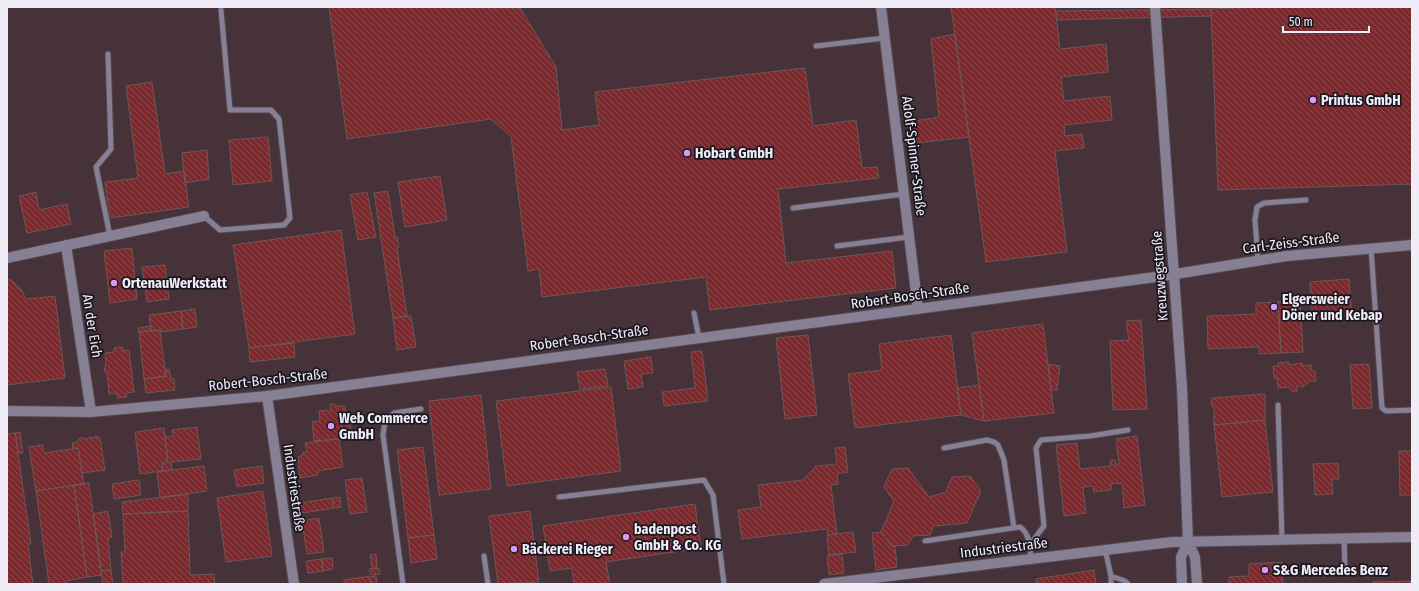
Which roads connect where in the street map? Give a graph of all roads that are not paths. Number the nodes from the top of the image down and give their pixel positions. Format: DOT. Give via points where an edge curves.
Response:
graph roads {
  1 [pos="881,7"];
  2 [pos="1155,7"];
  3 [pos="221,10"];
  4 [pos="885,38"];
  5 [pos="816,46"];
  6 [pos="108,54"];
  7 [pos="904,194"];
  8 [pos="1306,200"];
  9 [pos="793,208"];
  10 [pos="204,216"];
  11 [pos="110,236"];
  12 [pos="909,237"];
  13 [pos="66,245"];
  14 [pos="1412,245"];
  15 [pos="836,246"];
  16 [pos="1371,248"];
  17 [pos="7,258"];
  18 [pos="1258,261"];
  19 [pos="1173,275"];
  20 [pos="918,309"];
  21 [pos="694,313"];
  22 [pos="698,338"];
  23 [pos="267,396"];
  24 [pos="1278,405"];
  25 [pos="421,409"];
  26 [pos="1412,410"];
  27 [pos="7,411"];
  28 [pos="91,412"];
  29 [pos="1128,430"];
  30 [pos="944,448"];
  31 [pos="558,498"];
  32 [pos="1014,528"];
  33 [pos="1412,537"];
  34 [pos="1344,538"];
  35 [pos="1282,540"];
  36 [pos="925,541"];
  37 [pos="1188,542"];
  38 [pos="1030,546"];
  39 [pos="1105,550"];
  40 [pos="484,556"];
  41 [pos="1031,559"];
  42 [pos="1345,568"];
  43 [pos="1111,576"];
  44 [pos="294,584"];
  45 [pos="404,584"];
  46 [pos="488,584"];
  47 [pos="724,584"];
  48 [pos="824,584"];
  49 [pos="1111,584"];
  50 [pos="1128,584"];
  51 [pos="1182,584"];
  52 [pos="1197,584"];
  1 -- 4 [label="street, Adolf-Spinner-Straße"];
  2 -- 19 [label="street, Kreuzwegstraße"];
  3 -- 10 [label="lane" via="230,110 271,110 279,119 290,218 284,225 220,230"];
  4 -- 5 [label="lane"];
  4 -- 7 [label="street, Adolf-Spinner-Straße"];
  6 -- 11 [label="lane" via="111,149 96,167"];
  7 -- 9 [label="lane"];
  7 -- 12 [label="street, Adolf-Spinner-Straße"];
  8 -- 18 [label="lane" via="1264,203 1257,207 1255,220"];
  10 -- 11 [label="street"];
  11 -- 13 [label="street"];
  12 -- 15 [label="lane"];
  12 -- 20 [label="street, Adolf-Spinner-Straße"];
  13 -- 17 [label="street"];
  13 -- 28 [label="street, An der Eich"];
  14 -- 16 [label="street, Carl-Zeiss-Straße"];
  16 -- 18 [label="street, Carl-Zeiss-Straße"];
  16 -- 26 [label="lane" via="1382,408 1386,411"];
  18 -- 19 [label="street, Carl-Zeiss-Straße"];
  19 -- 20 [label="street, Robert-Bosch-Straße"];
  19 -- 37 [label="street, Kreuzwegstraße" via="1184,419"];
  20 -- 22 [label="street, Robert-Bosch-Straße"];
  21 -- 22 [label="lane"];
  22 -- 23 [label="street, Robert-Bosch-Straße"];
  23 -- 28 [label="street, Robert-Bosch-Straße"];
  23 -- 44 [label="street, Industriestraße"];
  24 -- 35 [label="lane"];
  25 -- 45 [label="lane" via="394,413 385,421 383,435"];
  27 -- 28 [label="street, Robert-Bosch-Straße"];
  29 -- 38 [label="lane" via="1041,440 1036,448 1044,526"];
  30 -- 32 [label="lane" via="987,440 998,445 1004,460"];
  31 -- 47 [label="lane" via="704,480 713,495"];
  32 -- 36 [label="lane"];
  32 -- 38 [label="lane" via="1020,527 1025,531"];
  33 -- 34 [label="street"];
  34 -- 35 [label="street"];
  34 -- 42 [label="lane"];
  35 -- 37 [label="street"];
  37 -- 39 [label="street, Industriestraße"];
  37 -- 51 [label="street, Kreuzwegstraße" via="1180,557"];
  37 -- 52 [label="street, Kreuzwegstraße" via="1195,557"];
  38 -- 41 [label="lane"];
  39 -- 41 [label="street, Industriestraße"];
  39 -- 43 [label="lane"];
  40 -- 46 [label="lane"];
  41 -- 48 [label="street, Industriestraße"];
  43 -- 49 [label="lane"];
  43 -- 50 [label="lane"];
}
